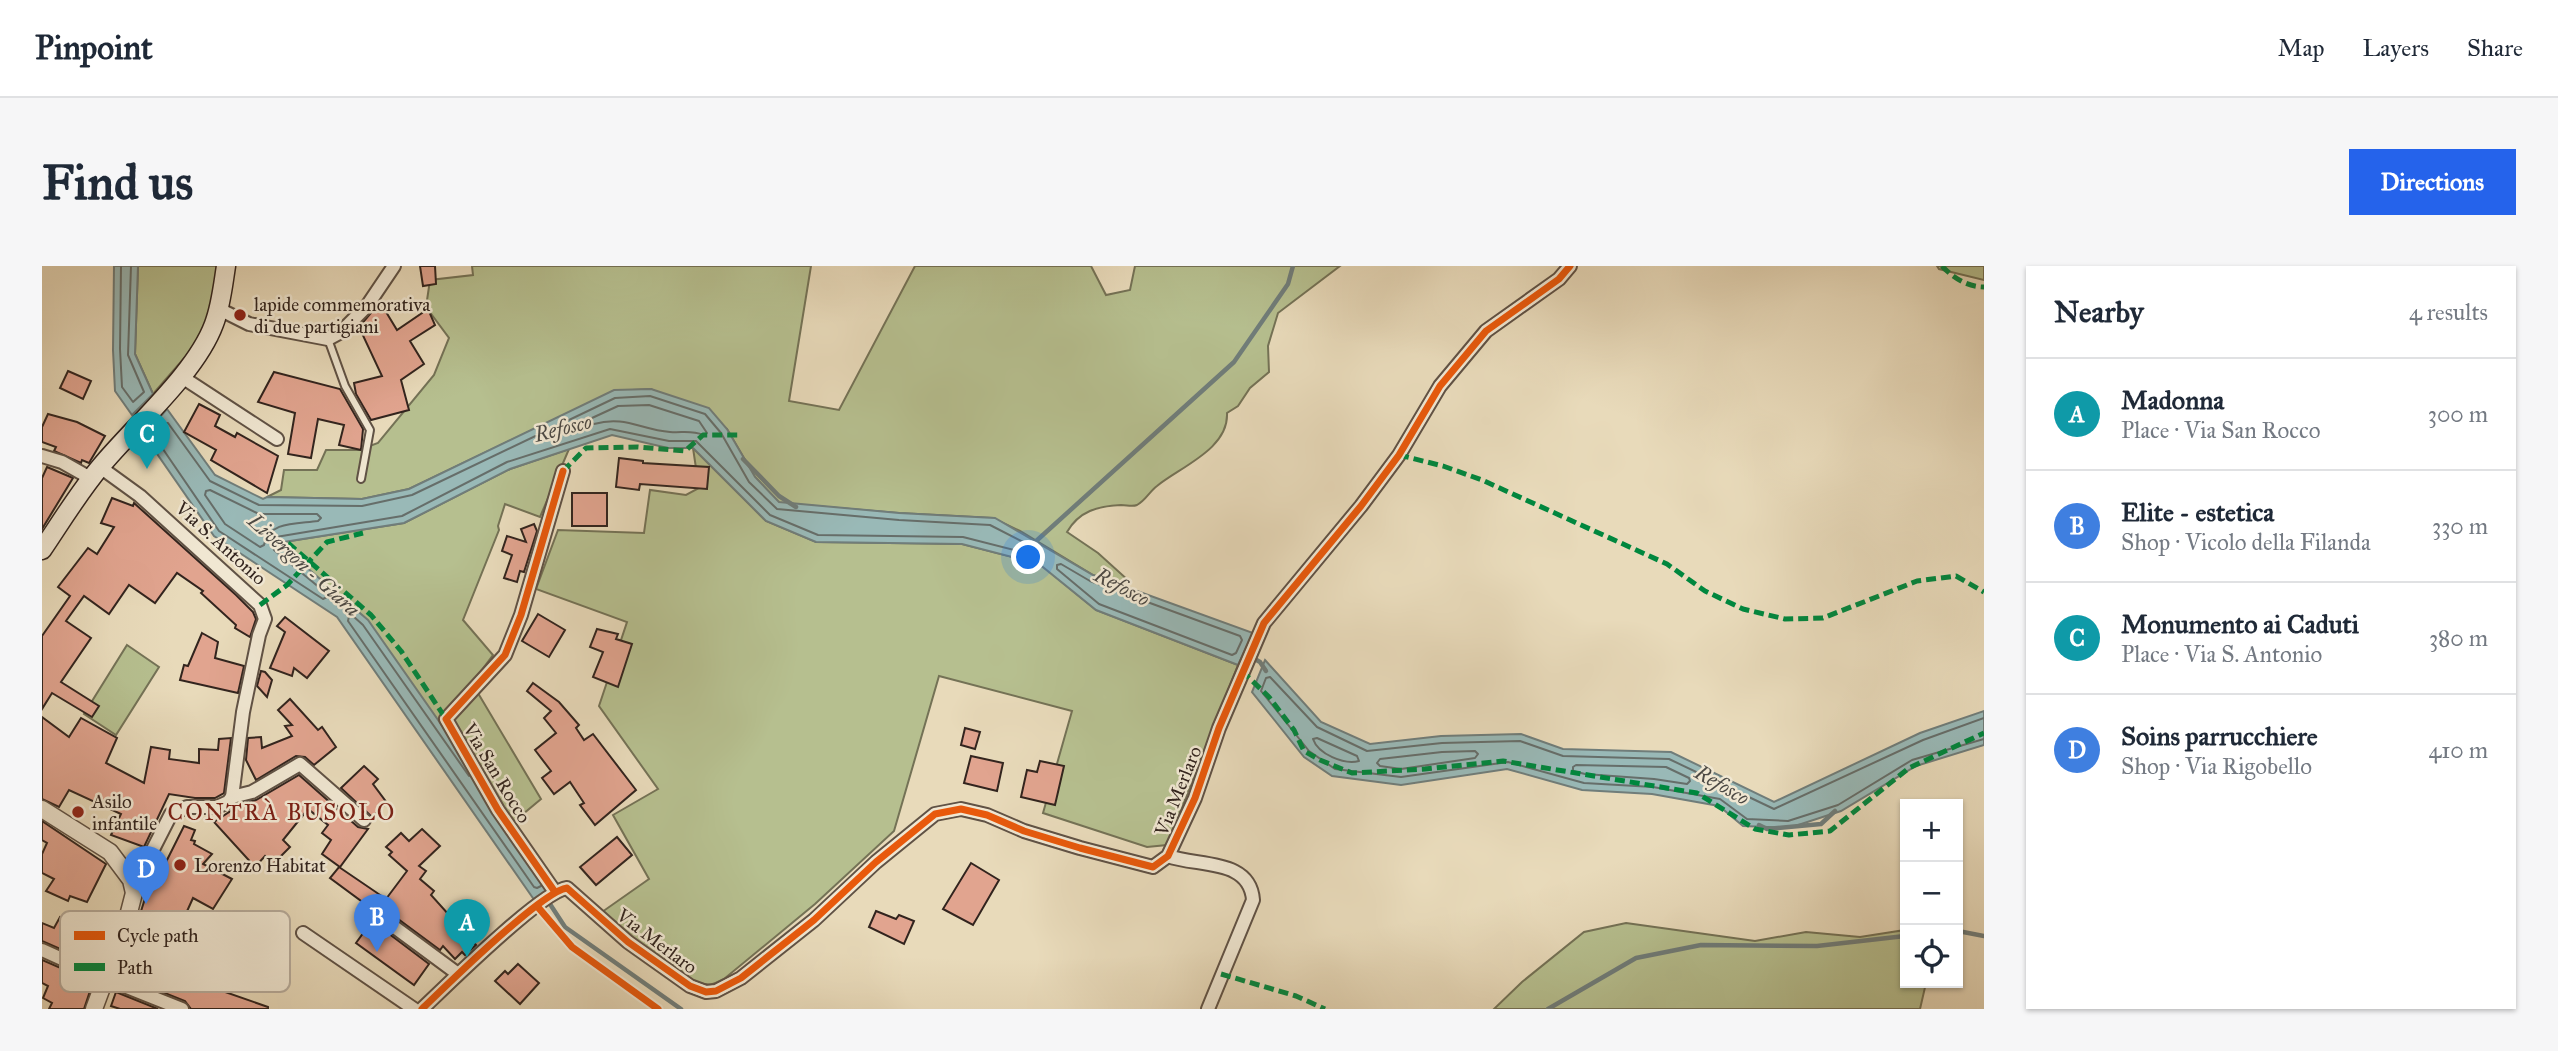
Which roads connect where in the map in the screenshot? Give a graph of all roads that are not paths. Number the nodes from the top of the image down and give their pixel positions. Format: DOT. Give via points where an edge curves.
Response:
graph roads {
  1 [pos="226,266"];
  2 [pos="394,266"];
  3 [pos="1570,266"];
  4 [pos="219,309"];
  5 [pos="328,338"];
  6 [pos="181,377"];
  7 [pos="277,439"];
  8 [pos="42,456"];
  9 [pos="563,471"];
  10 [pos="96,473"];
  11 [pos="361,479"];
  12 [pos="42,550"];
  13 [pos="232,797"];
  14 [pos="42,809"];
  15 [pos="364,820"];
  16 [pos="1168,856"];
  17 [pos="131,880"];
  18 [pos="555,892"];
  19 [pos="129,911"];
  20 [pos="374,912"];
  21 [pos="303,933"];
  22 [pos="42,950"];
  23 [pos="60,958"];
  24 [pos="458,974"];
  25 [pos="99,992"];
  26 [pos="139,992"];
  27 [pos="94,1009"];
  28 [pos="182,1009"];
  29 [pos="414,1009"];
  30 [pos="422,1009"];
  31 [pos="1208,1009"];
  1 -- 4 [label="main road"];
  2 -- 5 [label="street" via="367,306 341,332"];
  3 -- 16 [label="street, Via Merlaro" via="1559,279 1486,331 1447,377 1361,506 1264,623"];
  4 -- 5 [label="street" via="249,324"];
  4 -- 6 [label="main road" via="214,327"];
  5 -- 11 [label="lane" via="345,386 370,430"];
  6 -- 7 [label="street"];
  6 -- 10 [label="main road"];
  8 -- 10 [label="street, Via S. Antonio"];
  9 -- 18 [label="street, Via San Rocco" via="505,655 446,719 498,810"];
  10 -- 12 [label="main road"];
  10 -- 13 [label="street, Via S. Antonio" via="140,496 260,605 265,620 243,712"];
  13 -- 15 [label="street" via="252,792 300,764"];
  13 -- 17 [label="street" via="217,807 187,807 171,814 147,861"];
  14 -- 17 [label="street" via="110,852"];
  16 -- 18 [label="street, Via Merlaro" via="1153,867 1024,831 987,815 961,809 935,814 741,978 706,992 690,986 628,942 572,891"];
  16 -- 31 [label="street, Via Merlaro" via="1241,873 1253,889 1253,900"];
  17 -- 19 [label="street" via="134,893"];
  18 -- 24 [label="street"];
  20 -- 24 [label="street"];
  21 -- 29 [label="street"];
  22 -- 23 [label="street"];
  24 -- 30 [label="street"];
  25 -- 27 [label="street"];
  26 -- 28 [label="street"];
}
